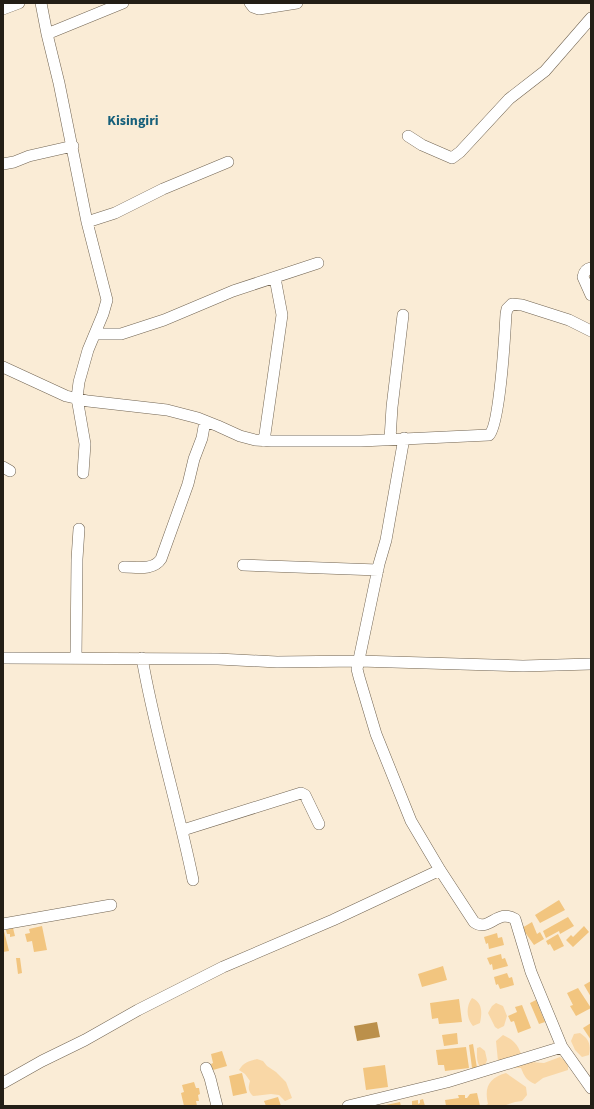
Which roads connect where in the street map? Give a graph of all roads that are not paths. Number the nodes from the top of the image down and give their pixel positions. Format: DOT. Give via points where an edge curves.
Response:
graph roads {
  1 [pos="19,3"];
  2 [pos="41,3"];
  3 [pos="123,3"];
  4 [pos="250,3"];
  5 [pos="297,3"];
  6 [pos="3,9"];
  7 [pos="591,18"];
  8 [pos="47,34"];
  9 [pos="408,136"];
  10 [pos="73,146"];
  11 [pos="228,162"];
  12 [pos="3,164"];
  13 [pos="87,222"];
  14 [pos="318,263"];
  15 [pos="591,268"];
  16 [pos="275,278"];
  17 [pos="591,295"];
  18 [pos="403,315"];
  19 [pos="591,331"];
  20 [pos="95,334"];
  21 [pos="3,367"];
  22 [pos="77,398"];
  23 [pos="205,421"];
  24 [pos="404,438"];
  25 [pos="390,439"];
  26 [pos="264,441"];
  27 [pos="83,473"];
  28 [pos="79,529"];
  29 [pos="243,565"];
  30 [pos="124,567"];
  31 [pos="378,570"];
  32 [pos="3,658"];
  33 [pos="76,658"];
  34 [pos="142,658"];
  35 [pos="360,661"];
  36 [pos="591,664"];
  37 [pos="319,824"];
  38 [pos="183,830"];
  39 [pos="440,870"];
  40 [pos="193,880"];
  41 [pos="111,905"];
  42 [pos="3,924"];
  43 [pos="562,1047"];
  44 [pos="206,1068"];
  45 [pos="4,1079"];
  46 [pos="591,1088"];
  47 [pos="217,1106"];
  48 [pos="349,1106"];
  1 -- 6 [label="street"];
  2 -- 8 [label="street"];
  3 -- 8 [label="street"];
  4 -- 5 [label="street" via="259,9"];
  7 -- 9 [label="street" via="545,71 509,99 452,158"];
  8 -- 10 [label="street"];
  10 -- 12 [label="street"];
  10 -- 13 [label="street"];
  11 -- 13 [label="street" via="163,189 115,213"];
  13 -- 20 [label="street" via="107,300"];
  14 -- 16 [label="street"];
  15 -- 17 [label="street" via="584,272 583,277"];
  16 -- 20 [label="street" via="233,291 164,320 121,334"];
  16 -- 26 [label="street" via="282,315"];
  18 -- 25 [label="street"];
  19 -- 24 [label="street" via="570,320 512,304 506,314 500,390 491,434"];
  20 -- 22 [label="street" via="79,382"];
  21 -- 22 [label="street" via="66,396"];
  22 -- 23 [label="street" via="167,410"];
  22 -- 27 [label="street" via="85,444"];
  23 -- 26 [label="street" via="240,436"];
  23 -- 30 [label="street" via="188,484 161,559 153,567"];
  24 -- 25 [label="street"];
  24 -- 31 [label="street" via="386,540"];
  25 -- 26 [label="street"];
  28 -- 33 [label="street"];
  29 -- 31 [label="street"];
  31 -- 35 [label="street"];
  32 -- 33 [label="street"];
  33 -- 34 [label="street"];
  34 -- 35 [label="street" via="277,662"];
  34 -- 38 [label="street" via="149,697"];
  35 -- 36 [label="street" via="524,666"];
  35 -- 39 [label="street" via="357,669 380,744 411,821"];
  37 -- 38 [label="street" via="305,795 301,793"];
  38 -- 40 [label="street"];
  39 -- 43 [label="street" via="478,925 484,925 501,916 508,915 515,919 531,972"];
  39 -- 45 [label="street" via="223,967 85,1040"];
  41 -- 42 [label="street"];
  43 -- 46 [label="street"];
  43 -- 48 [label="street" via="447,1082"];
  44 -- 47 [label="street"];
}
